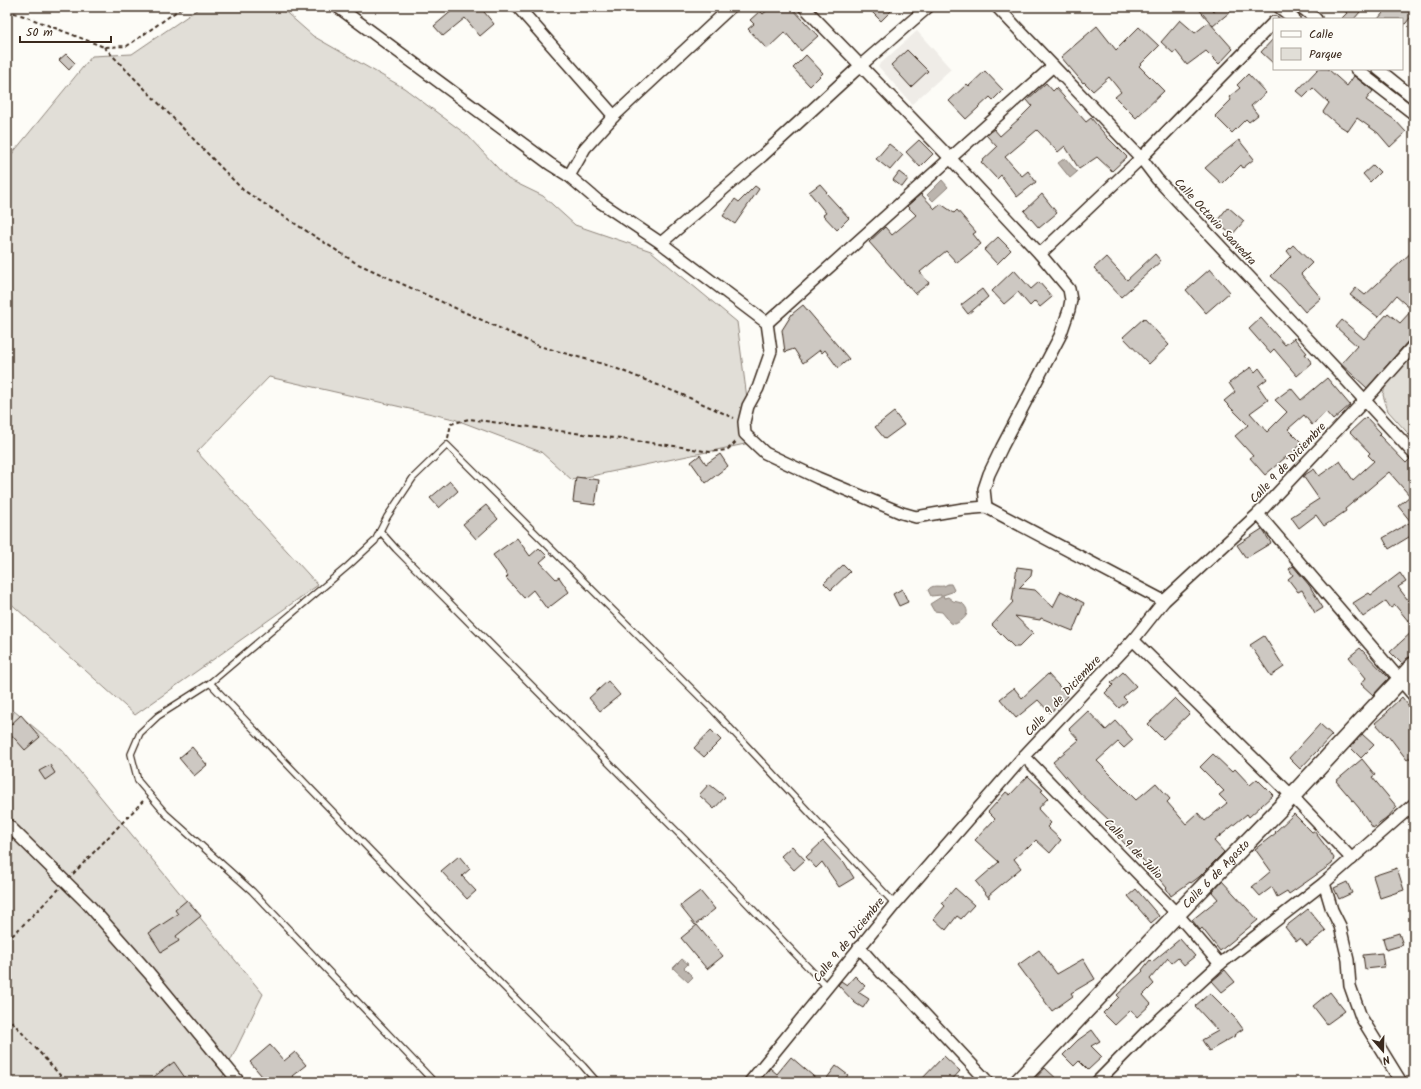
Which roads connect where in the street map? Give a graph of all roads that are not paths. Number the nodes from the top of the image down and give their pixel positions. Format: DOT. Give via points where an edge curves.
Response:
graph roads {
  1 [pos="338,7"];
  2 [pos="518,7"];
  3 [pos="731,7"];
  4 [pos="804,7"];
  5 [pos="928,7"];
  6 [pos="997,7"];
  7 [pos="1301,7"];
  8 [pos="1282,11"];
  9 [pos="1292,18"];
  10 [pos="1315,18"];
  11 [pos="1273,23"];
  12 [pos="860,66"];
  13 [pos="1053,66"];
  14 [pos="1357,70"];
  15 [pos="1379,70"];
  16 [pos="1414,98"];
  17 [pos="1414,114"];
  18 [pos="614,116"];
  19 [pos="950,158"];
  20 [pos="1141,158"];
  21 [pos="568,176"];
  22 [pos="661,243"];
  23 [pos="1040,254"];
  24 [pos="766,323"];
  25 [pos="1414,345"];
  26 [pos="1365,400"];
  27 [pos="1414,454"];
  28 [pos="986,507"];
  29 [pos="1258,514"];
  30 [pos="380,531"];
  31 [pos="1164,601"];
  32 [pos="1133,640"];
  33 [pos="1414,665"];
  34 [pos="1400,680"];
  35 [pos="210,683"];
  36 [pos="1414,696"];
  37 [pos="1024,756"];
  38 [pos="1292,796"];
  39 [pos="1414,804"];
  40 [pos="7,824"];
  41 [pos="1352,859"];
  42 [pos="1324,883"];
  43 [pos="895,904"];
  44 [pos="1177,914"];
  45 [pos="859,947"];
  46 [pos="1220,964"];
  47 [pos="827,987"];
  48 [pos="239,1082"];
  49 [pos="434,1082"];
  50 [pos="597,1082"];
  51 [pos="750,1082"];
  52 [pos="988,1082"];
  53 [pos="1018,1082"];
  54 [pos="1097,1082"];
  55 [pos="1401,1082"];
  1 -- 21 [label="street"];
  2 -- 18 [label="street"];
  3 -- 18 [label="street"];
  4 -- 12 [label="street"];
  5 -- 12 [label="street"];
  6 -- 13 [label="street, Calle Octavio Saavedra"];
  7 -- 10 [label="street"];
  8 -- 9 [label="street"];
  11 -- 20 [label="street"];
  12 -- 19 [label="street"];
  12 -- 22 [label="street" via="762,156"];
  13 -- 19 [label="street"];
  13 -- 20 [label="street, Calle Octavio Saavedra"];
  14 -- 17 [label="street"];
  15 -- 16 [label="street"];
  18 -- 21 [label="street" via="585,148"];
  19 -- 23 [label="street"];
  19 -- 24 [label="street"];
  20 -- 23 [label="street"];
  20 -- 26 [label="street, Calle Octavio Saavedra" via="1157,179"];
  21 -- 22 [label="street" via="597,200"];
  22 -- 24 [label="street"];
  23 -- 28 [label="street" via="1069,289 1069,310 1060,336 989,474 984,489"];
  24 -- 28 [label="street" via="771,351 744,422 745,434 765,453 818,478 916,517"];
  25 -- 26 [label="street, Calle 9 de Diciembre"];
  26 -- 27 [label="street, Calle Octavio Saavedra"];
  26 -- 29 [label="street, Calle 9 de Diciembre"];
  28 -- 31 [label="street"];
  29 -- 31 [label="street, Calle 9 de Diciembre"];
  29 -- 34 [label="street"];
  30 -- 35 [label="lane" via="375,541 348,566"];
  30 -- 43 [label="lane" via="413,478 447,445 714,711"];
  30 -- 47 [label="lane"];
  31 -- 32 [label="street, Calle 9 de Diciembre"];
  32 -- 37 [label="street, Calle 9 de Diciembre"];
  32 -- 38 [label="street"];
  33 -- 34 [label="main road, Calle 6 de Agosto"];
  34 -- 36 [label="street"];
  34 -- 38 [label="main road, Calle 6 de Agosto"];
  35 -- 49 [label="lane" via="158,716 140,734 131,754 138,781 166,814 252,891"];
  35 -- 50 [label="lane" via="337,817"];
  37 -- 43 [label="street, Calle 9 de Diciembre"];
  37 -- 44 [label="street, Calle 9 de Julio"];
  38 -- 41 [label="street"];
  38 -- 44 [label="main road, Calle 6 de Agosto"];
  39 -- 41 [label="street"];
  40 -- 48 [label="street" via="87,903"];
  41 -- 42 [label="street"];
  42 -- 46 [label="street"];
  42 -- 55 [label="street" via="1340,926 1348,960 1350,986 1361,1017"];
  43 -- 45 [label="street, Calle 9 de Diciembre"];
  44 -- 46 [label="street, Calle 9 de Julio"];
  44 -- 53 [label="main road, Calle 6 de Agosto"];
  45 -- 47 [label="street, Calle 9 de Diciembre"];
  45 -- 52 [label="street"];
  46 -- 54 [label="street" via="1145,1033"];
  47 -- 51 [label="street, Calle 9 de Diciembre"];
}
